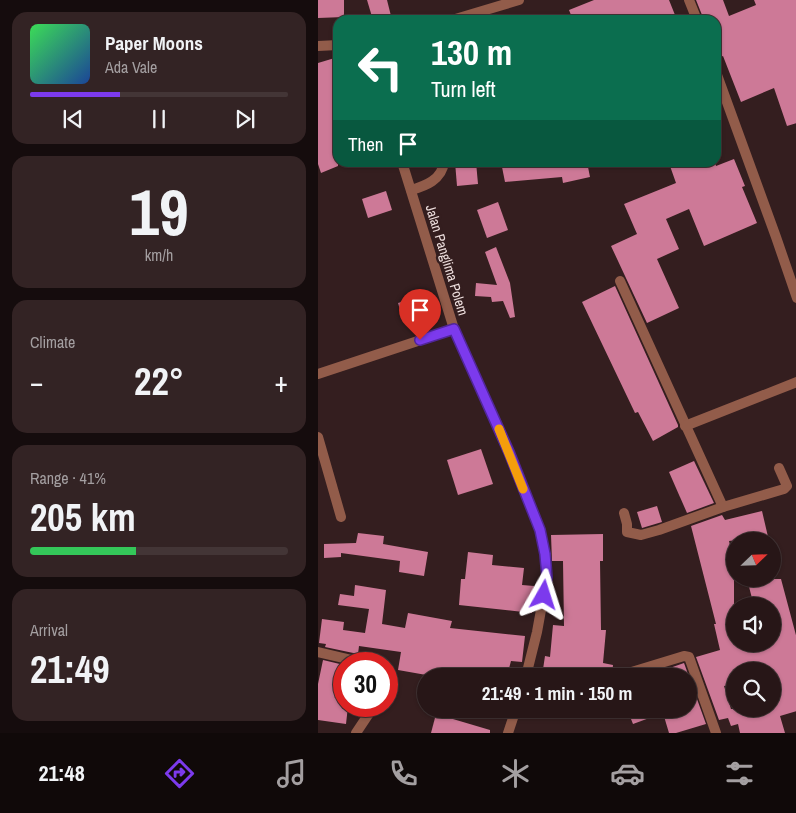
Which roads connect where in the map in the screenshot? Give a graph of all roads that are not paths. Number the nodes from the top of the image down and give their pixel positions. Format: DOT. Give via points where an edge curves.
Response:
graph roads {
  1 [pos="520,0"];
  2 [pos="689,0"];
  3 [pos="469,15"];
  4 [pos="695,15"];
  5 [pos="333,45"];
  6 [pos="318,46"];
  7 [pos="721,86"];
  8 [pos="404,167"];
  9 [pos="442,167"];
  10 [pos="411,190"];
  11 [pos="620,281"];
  12 [pos="796,298"];
  13 [pos="454,329"];
  14 [pos="318,374"];
  15 [pos="796,382"];
  16 [pos="685,426"];
  17 [pos="318,438"];
  18 [pos="779,468"];
  19 [pos="723,507"];
  20 [pos="624,514"];
  21 [pos="341,516"];
  22 [pos="318,652"];
  23 [pos="333,656"];
  24 [pos="528,668"];
  25 [pos="645,668"];
  26 [pos="693,668"];
  27 [pos="697,680"];
  28 [pos="367,717"];
  29 [pos="513,718"];
  30 [pos="356,733"];
  31 [pos="508,733"];
  32 [pos="716,733"];
  1 -- 3 [label="street"];
  2 -- 4 [label="street"];
  5 -- 6 [label="street"];
  7 -- 12 [label="street"];
  8 -- 10 [label="street, Jalan Panglima Polem"];
  9 -- 10 [label="street" via="433,181"];
  10 -- 13 [label="street, Jalan Panglima Polem"];
  11 -- 16 [label="street"];
  13 -- 14 [label="street"];
  13 -- 24 [label="street, Jalan Panglima Polem" via="540,530 547,577"];
  15 -- 16 [label="street"];
  16 -- 19 [label="street"];
  17 -- 21 [label="street"];
  18 -- 19 [label="street" via="787,486 784,489"];
  19 -- 20 [label="street" via="641,535 627,532"];
  22 -- 23 [label="street"];
  25 -- 26 [label="street" via="684,656 689,657"];
  27 -- 32 [label="street"];
  28 -- 30 [label="street"];
  29 -- 31 [label="street"];
}
